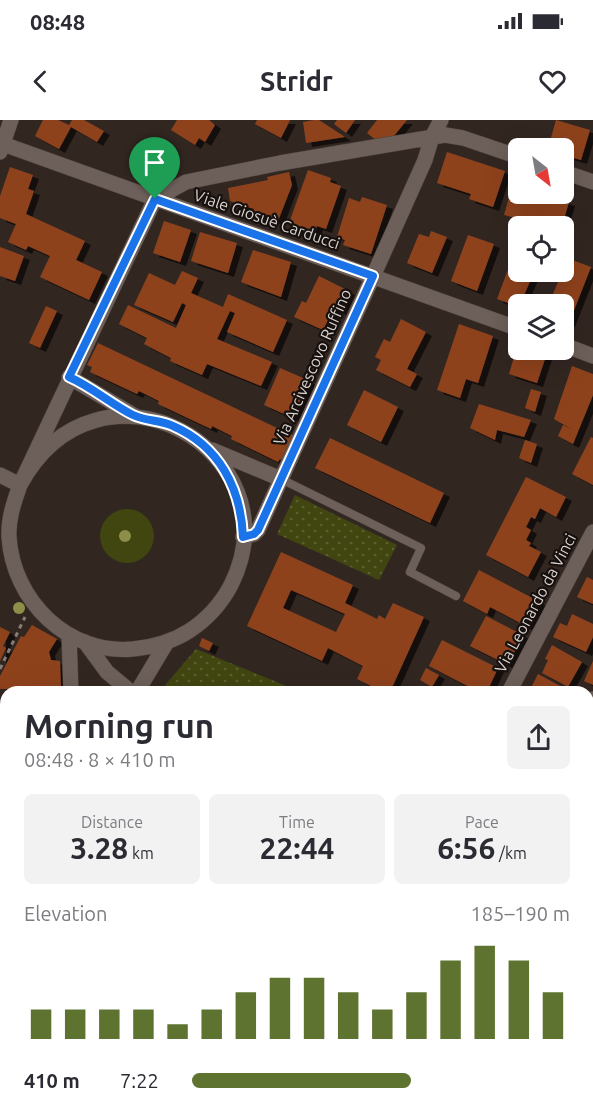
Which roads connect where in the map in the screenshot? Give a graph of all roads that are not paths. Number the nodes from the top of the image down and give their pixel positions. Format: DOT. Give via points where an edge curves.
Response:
graph roads {
  1 [pos="11,120"];
  2 [pos="441,120"];
  3 [pos="432,137"];
  4 [pos="1,148"];
  5 [pos="508,153"];
  6 [pos="574,175"];
  7 [pos="593,182"];
  8 [pos="155,199"];
  9 [pos="373,276"];
  10 [pos="508,325"];
  11 [pos="574,349"];
  12 [pos="593,356"];
  13 [pos="69,377"];
  14 [pos="135,416"];
  15 [pos="207,448"];
  16 [pos="0,475"];
  17 [pos="281,479"];
  18 [pos="20,484"];
  19 [pos="593,532"];
  20 [pos="243,537"];
  21 [pos="456,596"];
  22 [pos="69,635"];
  23 [pos="85,642"];
  24 [pos="167,642"];
  25 [pos="71,686"];
  26 [pos="124,686"];
  27 [pos="141,686"];
  28 [pos="512,686"];
  1 -- 4 [label="street"];
  2 -- 3 [label="street, Via Arcivescovo Ruffino"];
  3 -- 5 [label="street" via="463,138"];
  3 -- 8 [label="street" via="186,182"];
  3 -- 9 [label="street, Via Arcivescovo Ruffino"];
  4 -- 8 [label="street, Viale Giosuè Carducci"];
  6 -- 7 [label="street"];
  8 -- 9 [label="street, Viale Giosuè Carducci"];
  8 -- 13 [label="street"];
  9 -- 10 [label="street, Viale Giosuè Carducci"];
  9 -- 17 [label="street, Via Arcivescovo Ruffino"];
  11 -- 12 [label="street"];
  13 -- 14 [label="street"];
  13 -- 18 [label="street"];
  14 -- 15 [label="street" via="172,425"];
  14 -- 18 [label="street" via="98,419 70,430 46,448"];
  15 -- 17 [label="street"];
  15 -- 20 [label="street" via="233,485"];
  16 -- 18 [label="street"];
  17 -- 20 [label="street, Via Arcivescovo Ruffino" via="258,530"];
  17 -- 21 [label="lane" via="421,548 410,572"];
  18 -- 22 [label="street" via="9,536 16,571 32,602"];
  19 -- 28 [label="street, Via Leonardo da Vinci"];
  20 -- 24 [label="street" via="237,571 221,601 197,626"];
  22 -- 23 [label="street"];
  22 -- 25 [label="street"];
  23 -- 24 [label="street" via="125,650"];
  23 -- 26 [label="street" via="107,672"];
  24 -- 27 [label="street"];
}
